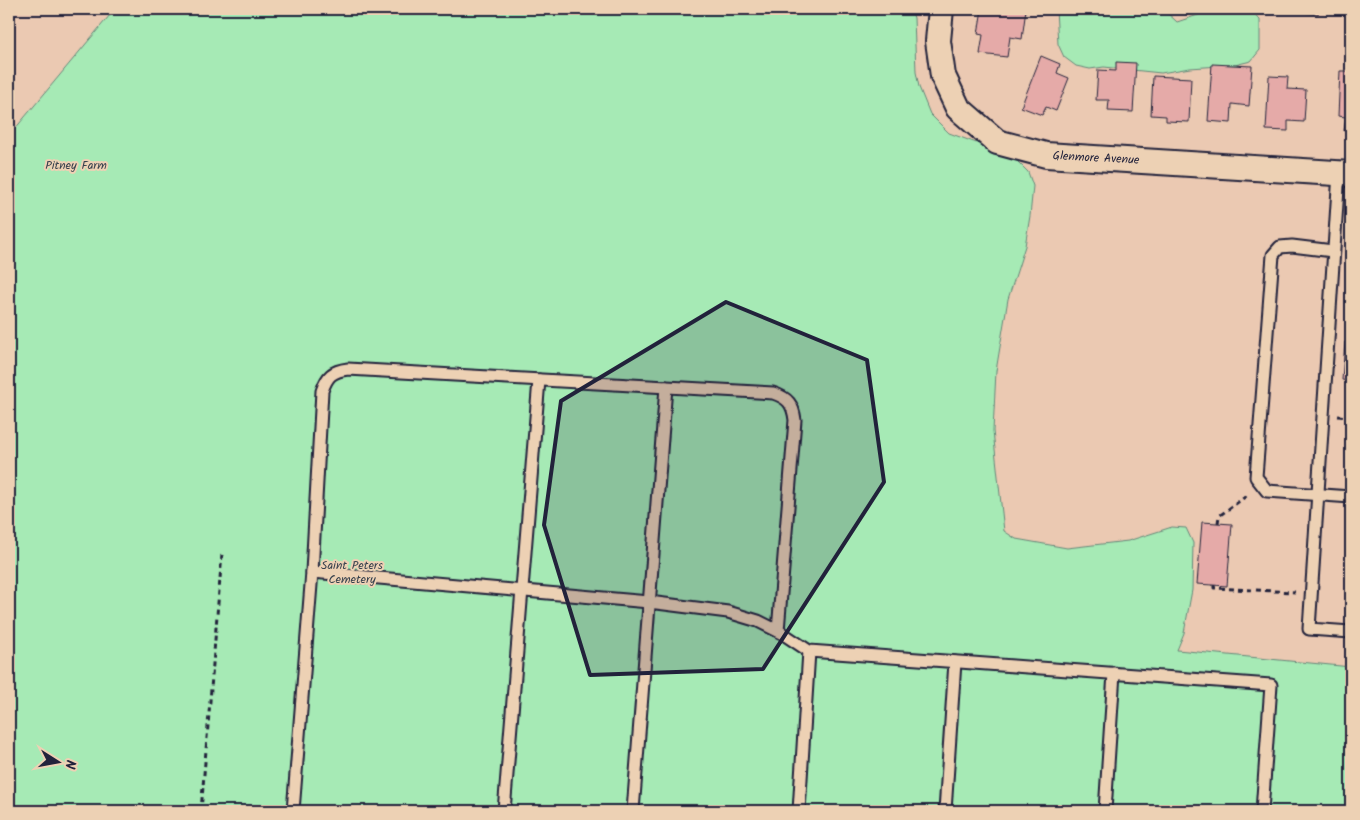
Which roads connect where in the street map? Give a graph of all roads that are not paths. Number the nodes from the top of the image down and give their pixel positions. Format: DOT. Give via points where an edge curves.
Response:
graph roads {
  1 [pos="941,9"];
  2 [pos="1345,173"];
  3 [pos="1333,250"];
  4 [pos="539,380"];
  5 [pos="666,387"];
  6 [pos="1318,494"];
  7 [pos="1351,497"];
  8 [pos="312,572"];
  9 [pos="522,591"];
  10 [pos="649,602"];
  11 [pos="778,631"];
  12 [pos="1351,632"];
  13 [pos="809,651"];
  14 [pos="955,662"];
  15 [pos="1114,673"];
  16 [pos="293,811"];
  17 [pos="504,811"];
  18 [pos="633,811"];
  19 [pos="799,811"];
  20 [pos="945,811"];
  21 [pos="1105,811"];
  22 [pos="1262,811"];
  1 -- 2 [label="street, Glenmore Avenue" via="938,41 943,76 958,108 997,142 1046,156"];
  2 -- 3 [label="lane"];
  3 -- 6 [label="lane"];
  3 -- 6 [label="lane" via="1292,246 1280,247 1273,255 1256,477 1267,492"];
  4 -- 5 [label="lane"];
  4 -- 8 [label="lane" via="348,369 331,375 322,391"];
  4 -- 9 [label="lane"];
  5 -- 10 [label="lane"];
  5 -- 11 [label="lane" via="773,393 790,402 794,410"];
  6 -- 7 [label="lane"];
  6 -- 12 [label="lane" via="1309,629"];
  8 -- 9 [label="lane"];
  8 -- 16 [label="lane"];
  9 -- 10 [label="lane"];
  9 -- 17 [label="lane"];
  10 -- 11 [label="lane" via="728,612"];
  10 -- 18 [label="lane"];
  11 -- 13 [label="lane"];
  13 -- 14 [label="lane"];
  13 -- 19 [label="lane"];
  14 -- 15 [label="lane"];
  14 -- 20 [label="lane"];
  15 -- 21 [label="lane"];
  15 -- 22 [label="lane" via="1271,685"];
}
